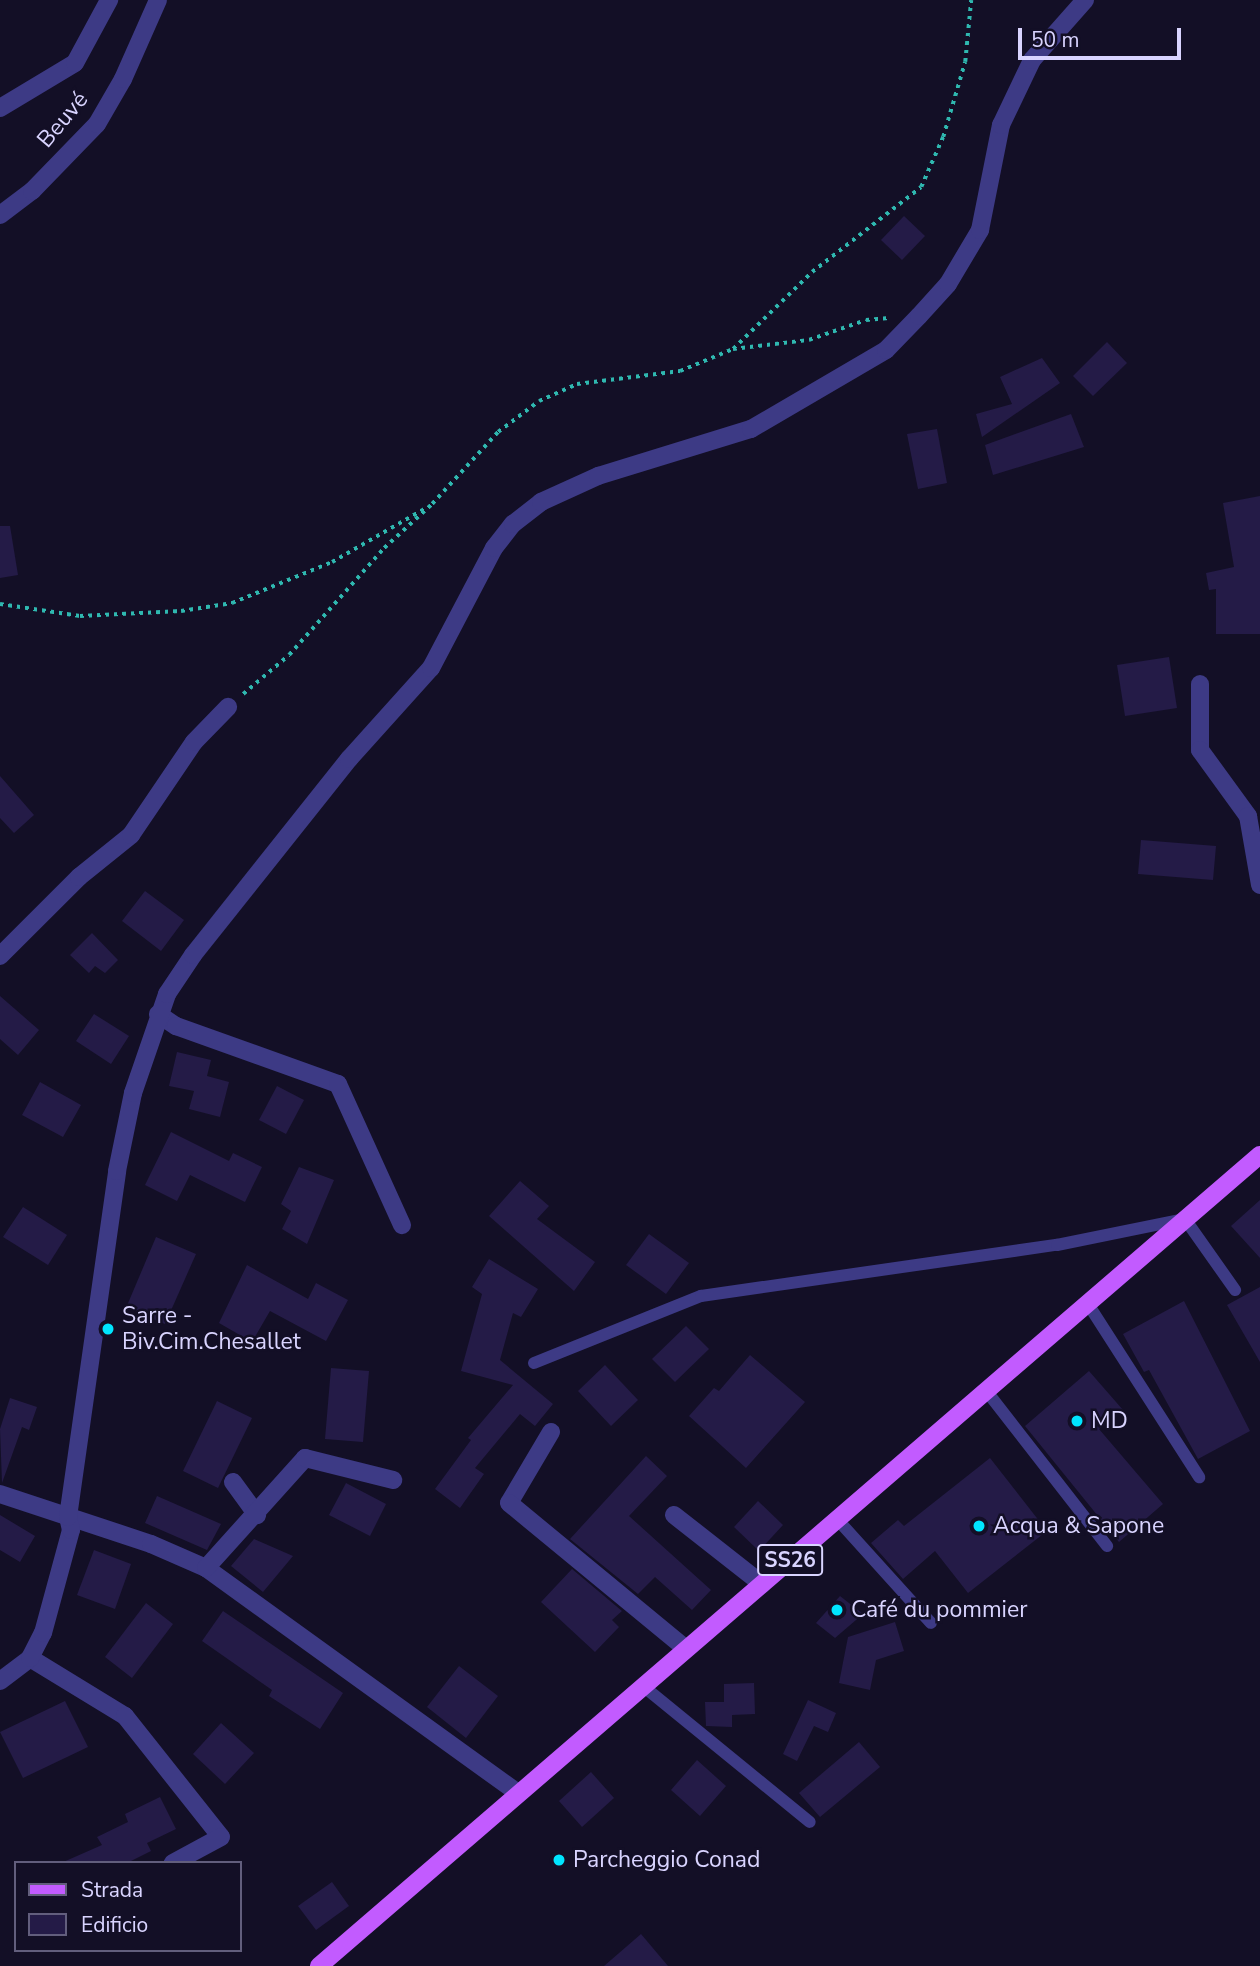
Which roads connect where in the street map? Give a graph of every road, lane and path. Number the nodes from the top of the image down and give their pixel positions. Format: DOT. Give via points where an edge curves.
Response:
graph roads {
  1 [pos="109,0"];
  2 [pos="158,0"];
  3 [pos="971,0"];
  4 [pos="1085,0"];
  5 [pos="0,108"];
  6 [pos="0,215"];
  7 [pos="919,316"];
  8 [pos="733,349"];
  9 [pos="432,504"];
  10 [pos="0,604"];
  11 [pos="1200,684"];
  12 [pos="228,707"];
  13 [pos="1260,885"];
  14 [pos="0,956"];
  15 [pos="158,1014"];
  16 [pos="1260,1155"];
  17 [pos="1185,1219"];
  18 [pos="402,1225"];
  19 [pos="1235,1290"];
  20 [pos="1088,1304"];
  21 [pos="534,1363"];
  22 [pos="988,1393"];
  23 [pos="551,1432"];
  24 [pos="1199,1477"];
  25 [pos="393,1479"];
  26 [pos="233,1482"];
  27 [pos="0,1494"];
  28 [pos="674,1514"];
  29 [pos="257,1515"];
  30 [pos="68,1517"];
  31 [pos="837,1519"];
  32 [pos="1107,1546"];
  33 [pos="206,1568"];
  34 [pos="762,1584"];
  35 [pos="930,1623"];
  36 [pos="686,1649"];
  37 [pos="30,1658"];
  38 [pos="0,1681"];
  39 [pos="643,1686"];
  40 [pos="519,1793"];
  41 [pos="810,1822"];
  42 [pos="177,1861"];
  43 [pos="319,1966"];
  1 -- 5 [label="street, Beuvé" via="75,64"];
  2 -- 6 [label="street, Beuvé" via="97,124 32,191"];
  3 -- 8 [label="path" via="965,62 943,137 921,187 812,272"];
  4 -- 7 [label="street" via="1032,60 1002,125 979,230 948,284"];
  7 -- 8 [label="path" via="866,320 809,340"];
  7 -- 15 [label="street" via="886,350 751,429 598,476 541,502 513,524 494,548 431,668 349,759 192,955"];
  8 -- 9 [label="path" via="680,371 577,384 540,401 498,432"];
  9 -- 10 [label="path" via="332,562 232,603 181,611 80,616"];
  9 -- 12 [label="path" via="384,548 289,655"];
  11 -- 13 [label="street" via="1200,750 1248,816"];
  12 -- 14 [label="street" via="194,742 131,835 79,877"];
  15 -- 18 [label="street" via="199,1035 338,1084"];
  15 -- 30 [label="street" via="133,1093 117,1171"];
  16 -- 17 [label="main road, SS26"];
  17 -- 19 [label="lane"];
  17 -- 20 [label="main road, SS26"];
  17 -- 21 [label="lane" via="1057,1245 701,1296"];
  20 -- 22 [label="main road, SS26"];
  20 -- 24 [label="lane"];
  22 -- 31 [label="main road, SS26"];
  22 -- 32 [label="lane"];
  23 -- 36 [label="street" via="509,1503"];
  25 -- 29 [label="street" via="305,1458"];
  26 -- 29 [label="street"];
  27 -- 30 [label="street"];
  28 -- 34 [label="street"];
  29 -- 33 [label="street"];
  30 -- 33 [label="street"];
  30 -- 37 [label="street" via="71,1530 43,1633"];
  31 -- 34 [label="main road, SS26"];
  31 -- 35 [label="lane"];
  33 -- 40 [label="street"];
  34 -- 36 [label="main road, SS26"];
  36 -- 39 [label="main road, SS26"];
  37 -- 38 [label="street"];
  37 -- 42 [label="street" via="125,1716 221,1837"];
  39 -- 40 [label="main road, SS26"];
  39 -- 41 [label="lane"];
  40 -- 43 [label="main road, SS26"];
}
